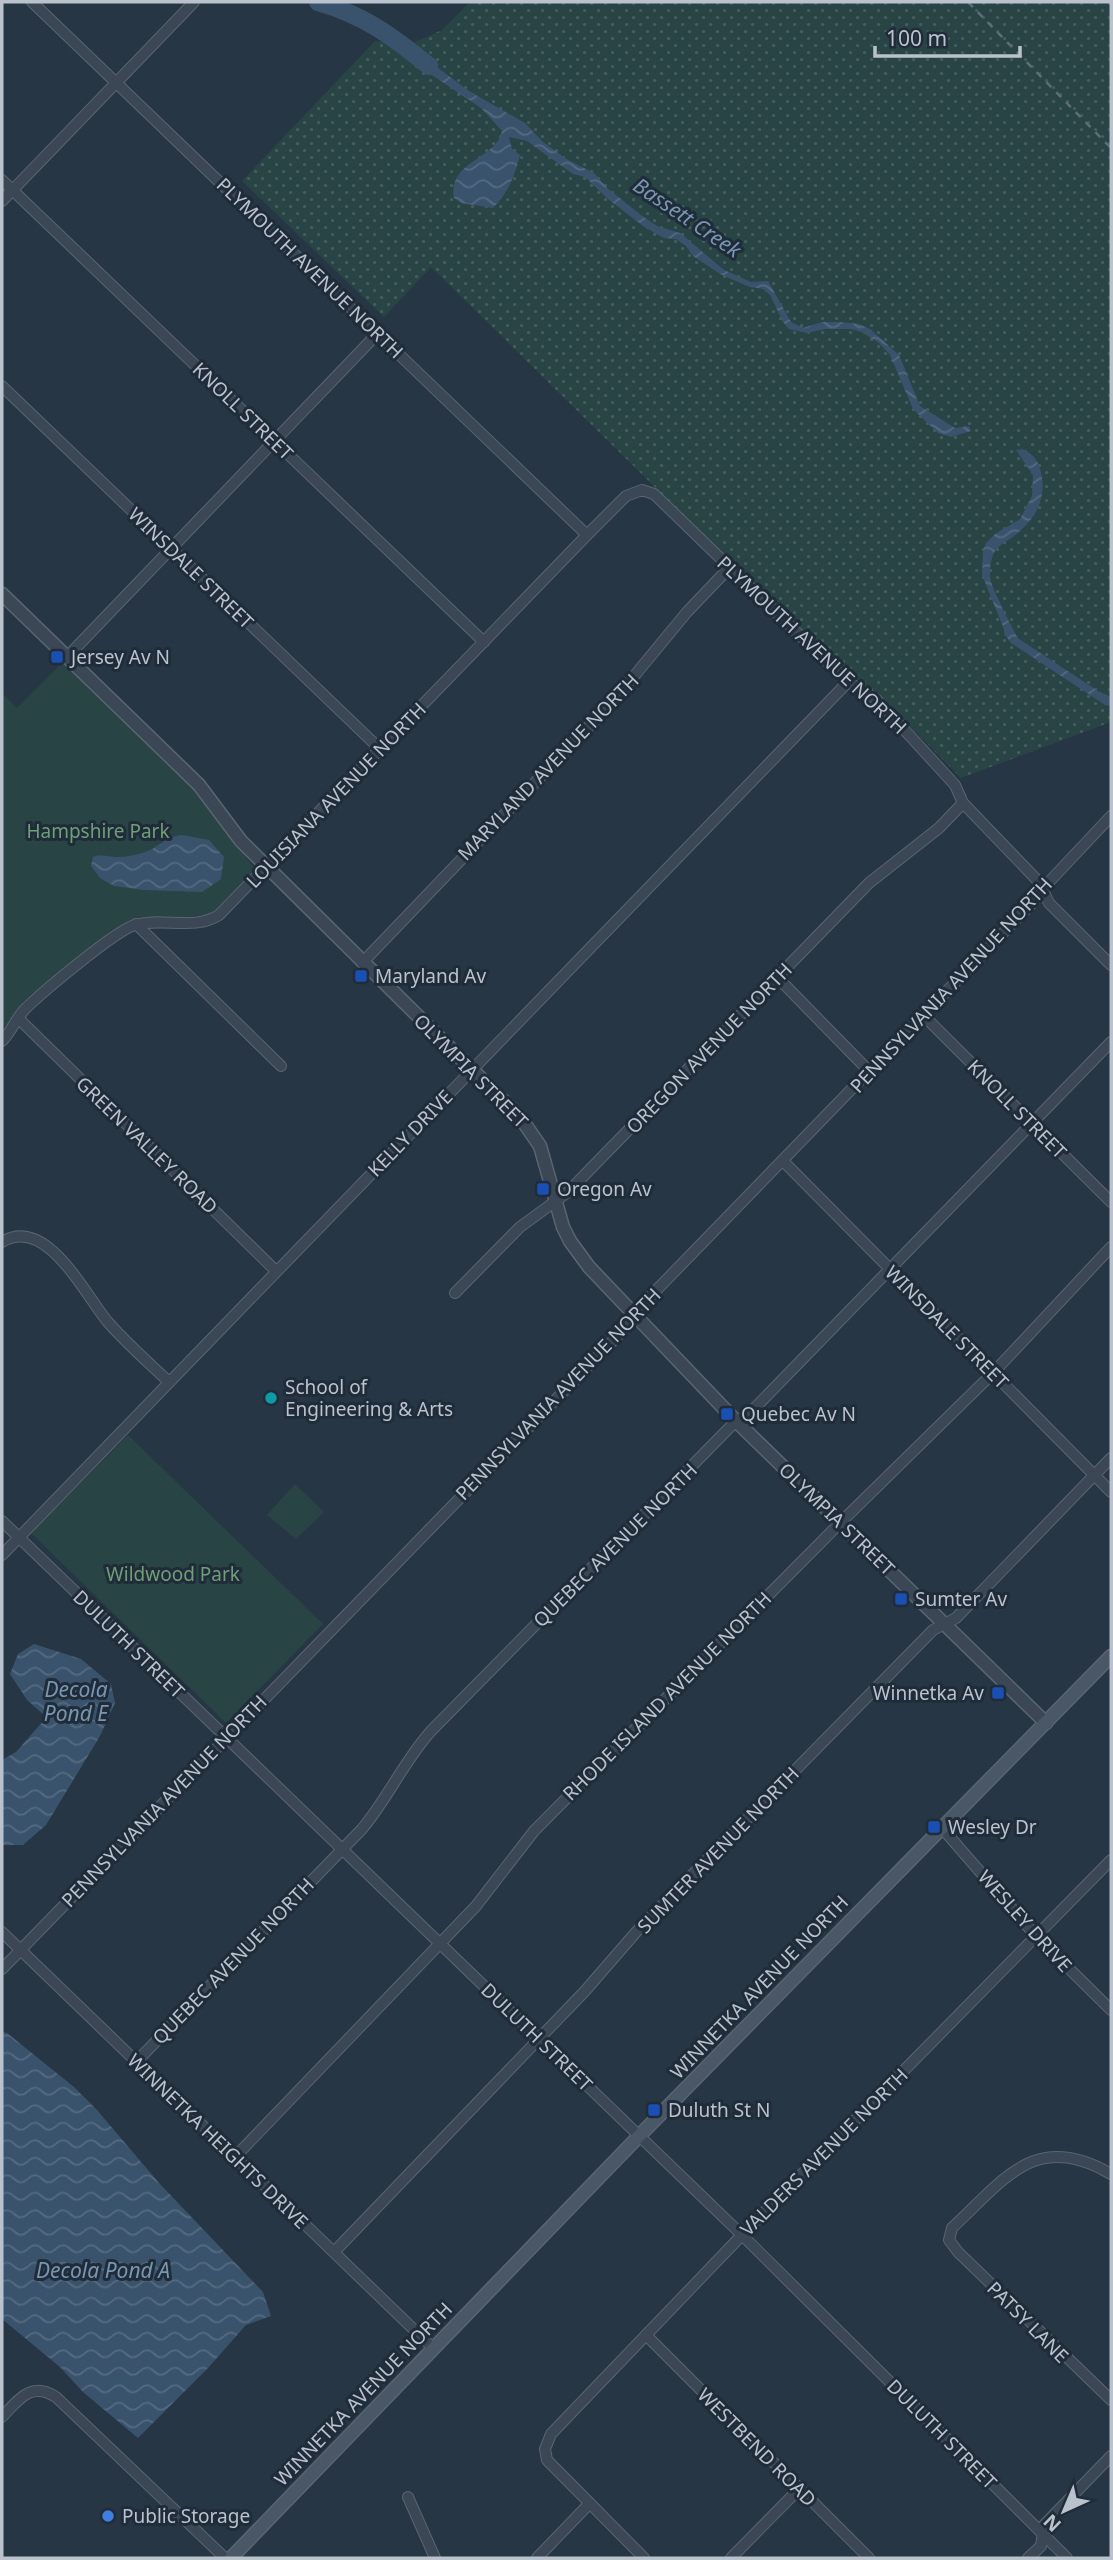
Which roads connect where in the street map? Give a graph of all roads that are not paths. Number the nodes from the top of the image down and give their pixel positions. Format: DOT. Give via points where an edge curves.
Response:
graph roads {
  1 [pos="32,2"];
  2 [pos="194,2"];
  3 [pos="116,83"];
  4 [pos="2,180"];
  5 [pos="12,190"];
  6 [pos="2,201"];
  7 [pos="378,333"];
  8 [pos="2,386"];
  9 [pos="274,441"];
  10 [pos="642,490"];
  11 [pos="587,535"];
  12 [pos="171,549"];
  13 [pos="729,568"];
  14 [pos="2,594"];
  15 [pos="484,642"];
  16 [pos="68,657"];
  17 [pos="848,682"];
  18 [pos="380,749"];
  19 [pos="963,803"];
  20 [pos="1111,816"];
  21 [pos="267,867"];
  22 [pos="1043,892"];
  23 [pos="136,924"];
  24 [pos="362,963"];
  25 [pos="1111,965"];
  26 [pos="777,977"];
  27 [pos="924,1016"];
  28 [pos="19,1019"];
  29 [pos="2,1041"];
  30 [pos="1111,1042"];
  31 [pos="281,1066"];
  32 [pos="471,1070"];
  33 [pos="870,1072"];
  34 [pos="1032,1124"];
  35 [pos="783,1161"];
  36 [pos="556,1201"];
  37 [pos="1111,1202"];
  38 [pos="2,1242"];
  39 [pos="1111,1247"];
  40 [pos="890,1269"];
  41 [pos="276,1271"];
  42 [pos="456,1293"];
  43 [pos="636,1317"];
  44 [pos="993,1373"];
  45 [pos="169,1382"];
  46 [pos="736,1421"];
  47 [pos="1111,1458"];
  48 [pos="1094,1475"];
  49 [pos="1111,1492"];
  50 [pos="2,1521"];
  51 [pos="841,1522"];
  52 [pos="18,1537"];
  53 [pos="2,1555"];
  54 [pos="945,1623"];
  55 [pos="1111,1656"];
  56 [pos="1046,1723"];
  57 [pos="226,1737"];
  58 [pos="942,1828"];
  59 [pos="341,1849"];
  60 [pos="1111,1860"];
  61 [pos="2,1933"];
  62 [pos="1036,1936"];
  63 [pos="440,1944"];
  64 [pos="20,1950"];
  65 [pos="2,1969"];
  66 [pos="1111,2010"];
  67 [pos="540,2039"];
  68 [pos="136,2062"];
  69 [pos="640,2136"];
  70 [pos="235,2157"];
  71 [pos="1111,2174"];
  72 [pos="742,2235"];
  73 [pos="334,2252"];
  74 [pos="646,2335"];
  75 [pos="434,2349"];
  76 [pos="1111,2400"];
  77 [pos="2,2417"];
  78 [pos="1111,2456"];
  79 [pos="799,2489"];
  80 [pos="408,2497"];
  81 [pos="589,2504"];
  82 [pos="1042,2533"];
  83 [pos="226,2558"];
  84 [pos="231,2558"];
  85 [pos="435,2558"];
  86 [pos="537,2558"];
  87 [pos="645,2558"];
  88 [pos="731,2558"];
  89 [pos="869,2558"];
  90 [pos="1028,2558"];
  91 [pos="1067,2558"];
  1 -- 3 [label="street, PLYMOUTH AVENUE NORTH"];
  2 -- 3 [label="street"];
  3 -- 5 [label="street"];
  3 -- 7 [label="street, PLYMOUTH AVENUE NORTH"];
  4 -- 5 [label="street, KNOLL STREET"];
  5 -- 6 [label="street"];
  5 -- 9 [label="street, KNOLL STREET"];
  7 -- 9 [label="street"];
  7 -- 11 [label="street, PLYMOUTH AVENUE NORTH"];
  8 -- 12 [label="street, WINSDALE STREET"];
  9 -- 12 [label="street"];
  9 -- 15 [label="street, KNOLL STREET"];
  10 -- 11 [label="street, LOUISIANA AVENUE NORTH" via="626,496"];
  10 -- 13 [label="street, PLYMOUTH AVENUE NORTH" via="654,494"];
  11 -- 15 [label="street, LOUISIANA AVENUE NORTH"];
  12 -- 16 [label="street"];
  12 -- 18 [label="street, WINSDALE STREET"];
  13 -- 17 [label="street, PLYMOUTH AVENUE NORTH"];
  13 -- 24 [label="street, MARYLAND AVENUE NORTH" via="616,698"];
  14 -- 16 [label="street, OLYMPIA STREET"];
  15 -- 18 [label="street, LOUISIANA AVENUE NORTH"];
  16 -- 21 [label="street, OLYMPIA STREET" via="199,785"];
  17 -- 19 [label="street, PLYMOUTH AVENUE NORTH" via="876,699 955,785"];
  17 -- 32 [label="street, KELLY DRIVE"];
  18 -- 21 [label="street, LOUISIANA AVENUE NORTH"];
  19 -- 22 [label="street, PLYMOUTH AVENUE NORTH" via="1040,881"];
  19 -- 26 [label="street, OREGON AVENUE NORTH" via="869,883"];
  20 -- 22 [label="street, PENNSYLVANIA AVENUE NORTH"];
  21 -- 23 [label="street, LOUISIANA AVENUE NORTH" via="210,921"];
  21 -- 24 [label="street, OLYMPIA STREET"];
  22 -- 25 [label="street, PLYMOUTH AVENUE NORTH"];
  22 -- 27 [label="street, PENNSYLVANIA AVENUE NORTH"];
  23 -- 28 [label="street" via="25,1008"];
  23 -- 31 [label="street"];
  24 -- 32 [label="street, OLYMPIA STREET"];
  26 -- 33 [label="street"];
  26 -- 36 [label="street, OREGON AVENUE NORTH"];
  27 -- 33 [label="street, PENNSYLVANIA AVENUE NORTH"];
  27 -- 34 [label="street, KNOLL STREET"];
  28 -- 29 [label="street"];
  28 -- 41 [label="street, GREEN VALLEY ROAD"];
  30 -- 34 [label="street, QUEBEC AVENUE NORTH"];
  32 -- 36 [label="street, OLYMPIA STREET" via="532,1131"];
  32 -- 41 [label="street, KELLY DRIVE"];
  33 -- 35 [label="street, PENNSYLVANIA AVENUE NORTH"];
  34 -- 37 [label="street, KNOLL STREET"];
  34 -- 40 [label="street, QUEBEC AVENUE NORTH"];
  35 -- 40 [label="street, WINSDALE STREET"];
  35 -- 43 [label="street, PENNSYLVANIA AVENUE NORTH" via="641,1306"];
  36 -- 42 [label="street, OREGON AVENUE NORTH" via="520,1227"];
  36 -- 43 [label="street, OLYMPIA STREET" via="570,1241"];
  38 -- 45 [label="street" via="20,1234 39,1240 82,1283 121,1336"];
  39 -- 44 [label="street, RHODE ISLAND AVENUE NORTH"];
  40 -- 44 [label="street, WINSDALE STREET"];
  40 -- 46 [label="street, QUEBEC AVENUE NORTH" via="747,1416"];
  41 -- 45 [label="street, KELLY DRIVE"];
  43 -- 46 [label="street, OLYMPIA STREET"];
  43 -- 57 [label="street, PENNSYLVANIA AVENUE NORTH"];
  44 -- 48 [label="street, WINSDALE STREET"];
  44 -- 51 [label="street, RHODE ISLAND AVENUE NORTH"];
  45 -- 52 [label="street, KELLY DRIVE"];
  46 -- 51 [label="street, OLYMPIA STREET"];
  46 -- 59 [label="street, QUEBEC AVENUE NORTH" via="431,1731 377,1811"];
  47 -- 48 [label="street, SUMTER AVENUE NORTH"];
  48 -- 49 [label="street, WINSDALE STREET"];
  48 -- 54 [label="street, SUMTER AVENUE NORTH" via="956,1618"];
  50 -- 52 [label="street, DULUTH STREET"];
  51 -- 54 [label="street, OLYMPIA STREET"];
  51 -- 63 [label="street, RHODE ISLAND AVENUE NORTH" via="534,1831"];
  52 -- 53 [label="street, KELLY DRIVE"];
  52 -- 57 [label="street, DULUTH STREET"];
  54 -- 56 [label="street, OLYMPIA STREET"];
  54 -- 67 [label="street, SUMTER AVENUE NORTH" via="933,1630 647,1922"];
  55 -- 56 [label="main road, WINNETKA AVENUE NORTH"];
  56 -- 58 [label="main road, WINNETKA AVENUE NORTH"];
  57 -- 59 [label="street, DULUTH STREET"];
  57 -- 64 [label="street, PENNSYLVANIA AVENUE NORTH"];
  58 -- 62 [label="street, WESLEY DRIVE"];
  58 -- 69 [label="main road, WINNETKA AVENUE NORTH"];
  59 -- 63 [label="street, DULUTH STREET"];
  59 -- 68 [label="street, QUEBEC AVENUE NORTH"];
  60 -- 62 [label="street, VALDERS AVENUE NORTH"];
  61 -- 64 [label="street, WINNETKA HEIGHTS DRIVE"];
  62 -- 66 [label="street, WESLEY DRIVE"];
  62 -- 72 [label="street, VALDERS AVENUE NORTH"];
  63 -- 67 [label="street, DULUTH STREET"];
  63 -- 70 [label="street, RHODE ISLAND AVENUE NORTH"];
  64 -- 65 [label="street, PENNSYLVANIA AVENUE NORTH"];
  64 -- 68 [label="street, WINNETKA HEIGHTS DRIVE"];
  67 -- 69 [label="street, DULUTH STREET"];
  67 -- 73 [label="street, SUMTER AVENUE NORTH"];
  68 -- 70 [label="street, WINNETKA HEIGHTS DRIVE"];
  69 -- 72 [label="street, DULUTH STREET"];
  69 -- 75 [label="main road, WINNETKA AVENUE NORTH"];
  70 -- 73 [label="street, WINNETKA HEIGHTS DRIVE"];
  71 -- 76 [label="street, PATSY LANE" via="1069,2156 1036,2159 1021,2166 952,2228 949,2240"];
  72 -- 74 [label="street, VALDERS AVENUE NORTH"];
  72 -- 82 [label="street, DULUTH STREET"];
  73 -- 75 [label="street, WINNETKA HEIGHTS DRIVE"];
  74 -- 79 [label="street, WESTBEND ROAD"];
  74 -- 81 [label="street, VALDERS AVENUE NORTH" via="551,2434 545,2449 547,2460"];
  75 -- 84 [label="main road, WINNETKA AVENUE NORTH"];
  77 -- 83 [label="street" via="26,2394 47,2391"];
  78 -- 82 [label="street" via="1044,2525"];
  79 -- 88 [label="street"];
  79 -- 89 [label="street, WESTBEND ROAD"];
  80 -- 85 [label="street"];
  81 -- 86 [label="street"];
  81 -- 87 [label="street"];
  82 -- 90 [label="street" via="1041,2546"];
  82 -- 91 [label="street, DULUTH STREET"];
}
